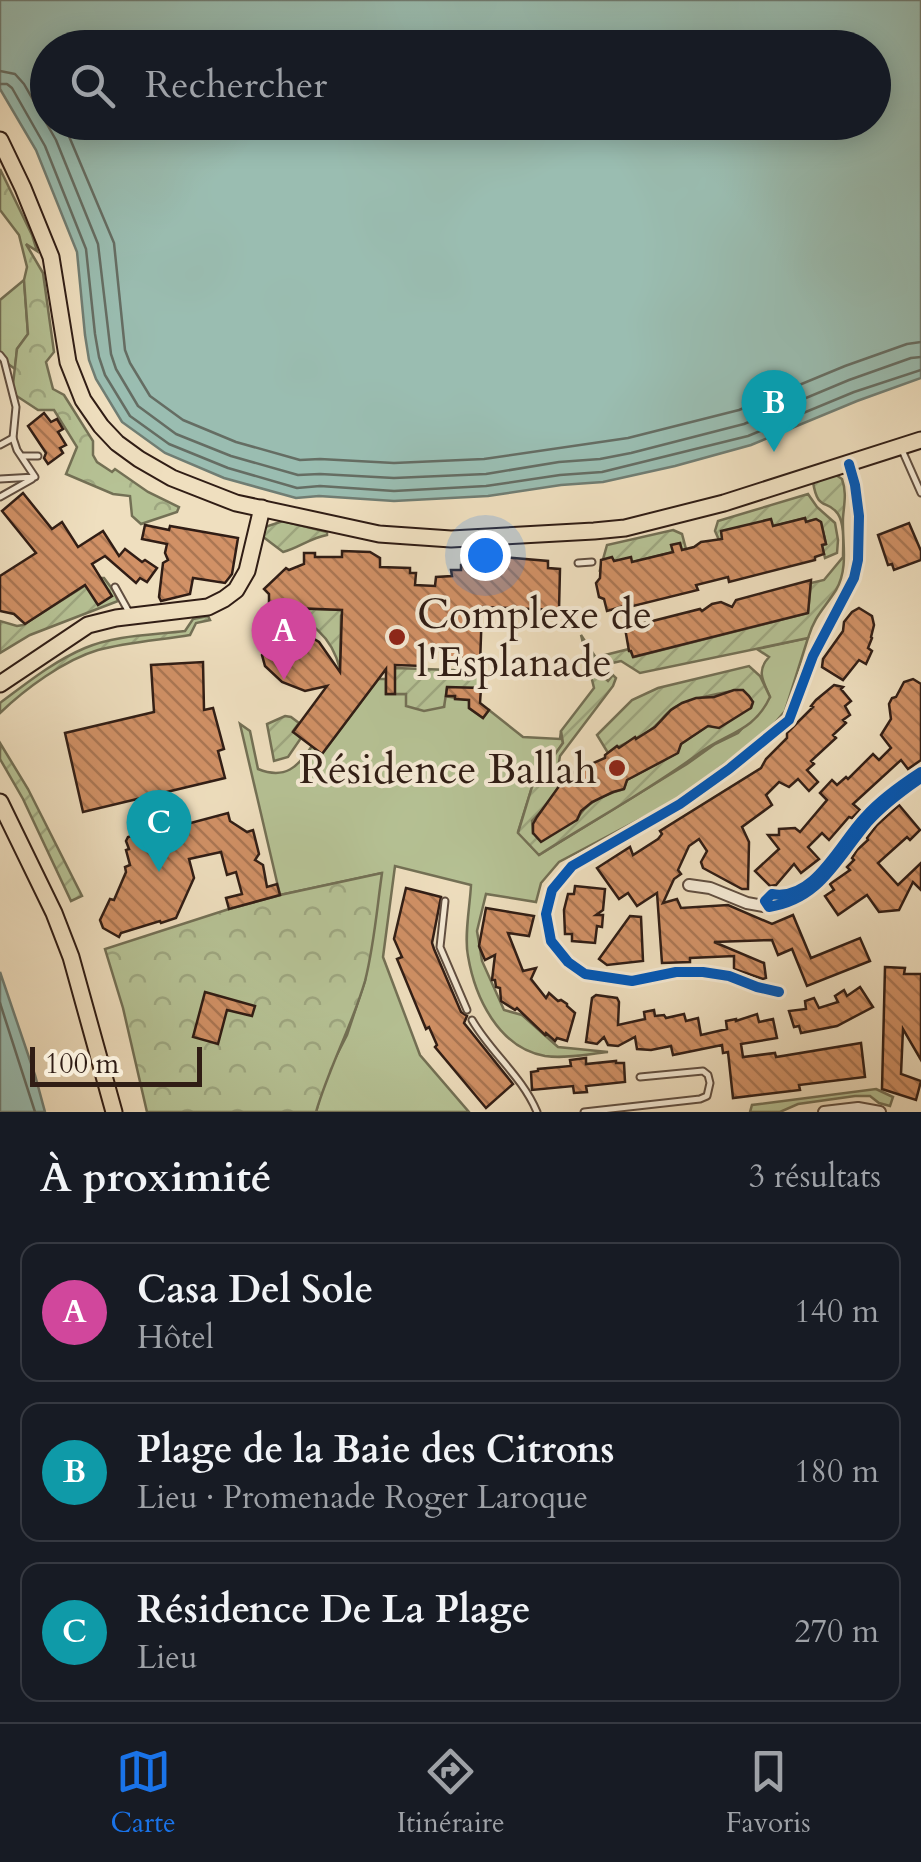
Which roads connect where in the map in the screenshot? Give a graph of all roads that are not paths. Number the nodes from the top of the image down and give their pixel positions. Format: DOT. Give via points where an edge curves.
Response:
graph roads {
  1 [pos="0,140"];
  2 [pos="0,356"];
  3 [pos="13,438"];
  4 [pos="921,440"];
  5 [pos="0,445"];
  6 [pos="902,448"];
  7 [pos="23,456"];
  8 [pos="38,456"];
  9 [pos="849,464"];
  10 [pos="35,477"];
  11 [pos="0,479"];
  12 [pos="921,493"];
  13 [pos="0,497"];
  14 [pos="262,508"];
  15 [pos="578,562"];
  16 [pos="592,562"];
  17 [pos="115,586"];
  18 [pos="131,616"];
  19 [pos="1,683"];
  20 [pos="921,775"];
  21 [pos="0,802"];
  22 [pos="689,885"];
  23 [pos="446,901"];
  24 [pos="780,992"];
  25 [pos="467,1010"];
  26 [pos="472,1020"];
  27 [pos="640,1077"];
  28 [pos="114,1112"];
  29 [pos="537,1112"];
  30 [pos="584,1112"];
  31 [pos="824,1112"];
  32 [pos="880,1112"];
  1 -- 14 [label="main road" via="51,257 73,380 101,426 172,478"];
  2 -- 3 [label="lane" via="16,406"];
  3 -- 5 [label="lane"];
  3 -- 7 [label="lane"];
  4 -- 6 [label="main road"];
  6 -- 9 [label="main road"];
  6 -- 12 [label="lane"];
  7 -- 8 [label="lane"];
  7 -- 10 [label="lane"];
  9 -- 14 [label="main road" via="625,528 554,534 380,534"];
  9 -- 24 [label="street" via="859,516 856,569 789,720 680,804 572,866 552,890 546,914 551,941 585,974 632,981 703,972"];
  10 -- 11 [label="lane"];
  10 -- 13 [label="lane"];
  14 -- 18 [label="main road" via="236,590 208,607"];
  15 -- 16 [label="lane"];
  17 -- 18 [label="lane"];
  18 -- 19 [label="main road" via="88,626"];
  20 -- 22 [label="street" via="864,817 822,872 800,891 772,894 765,901 769,907"];
  21 -- 28 [label="main road" via="71,957"];
  23 -- 25 [label="lane" via="440,947"];
  26 -- 29 [label="lane"];
  27 -- 30 [label="lane" via="703,1071 707,1096"];
  31 -- 32 [label="street"];
}
